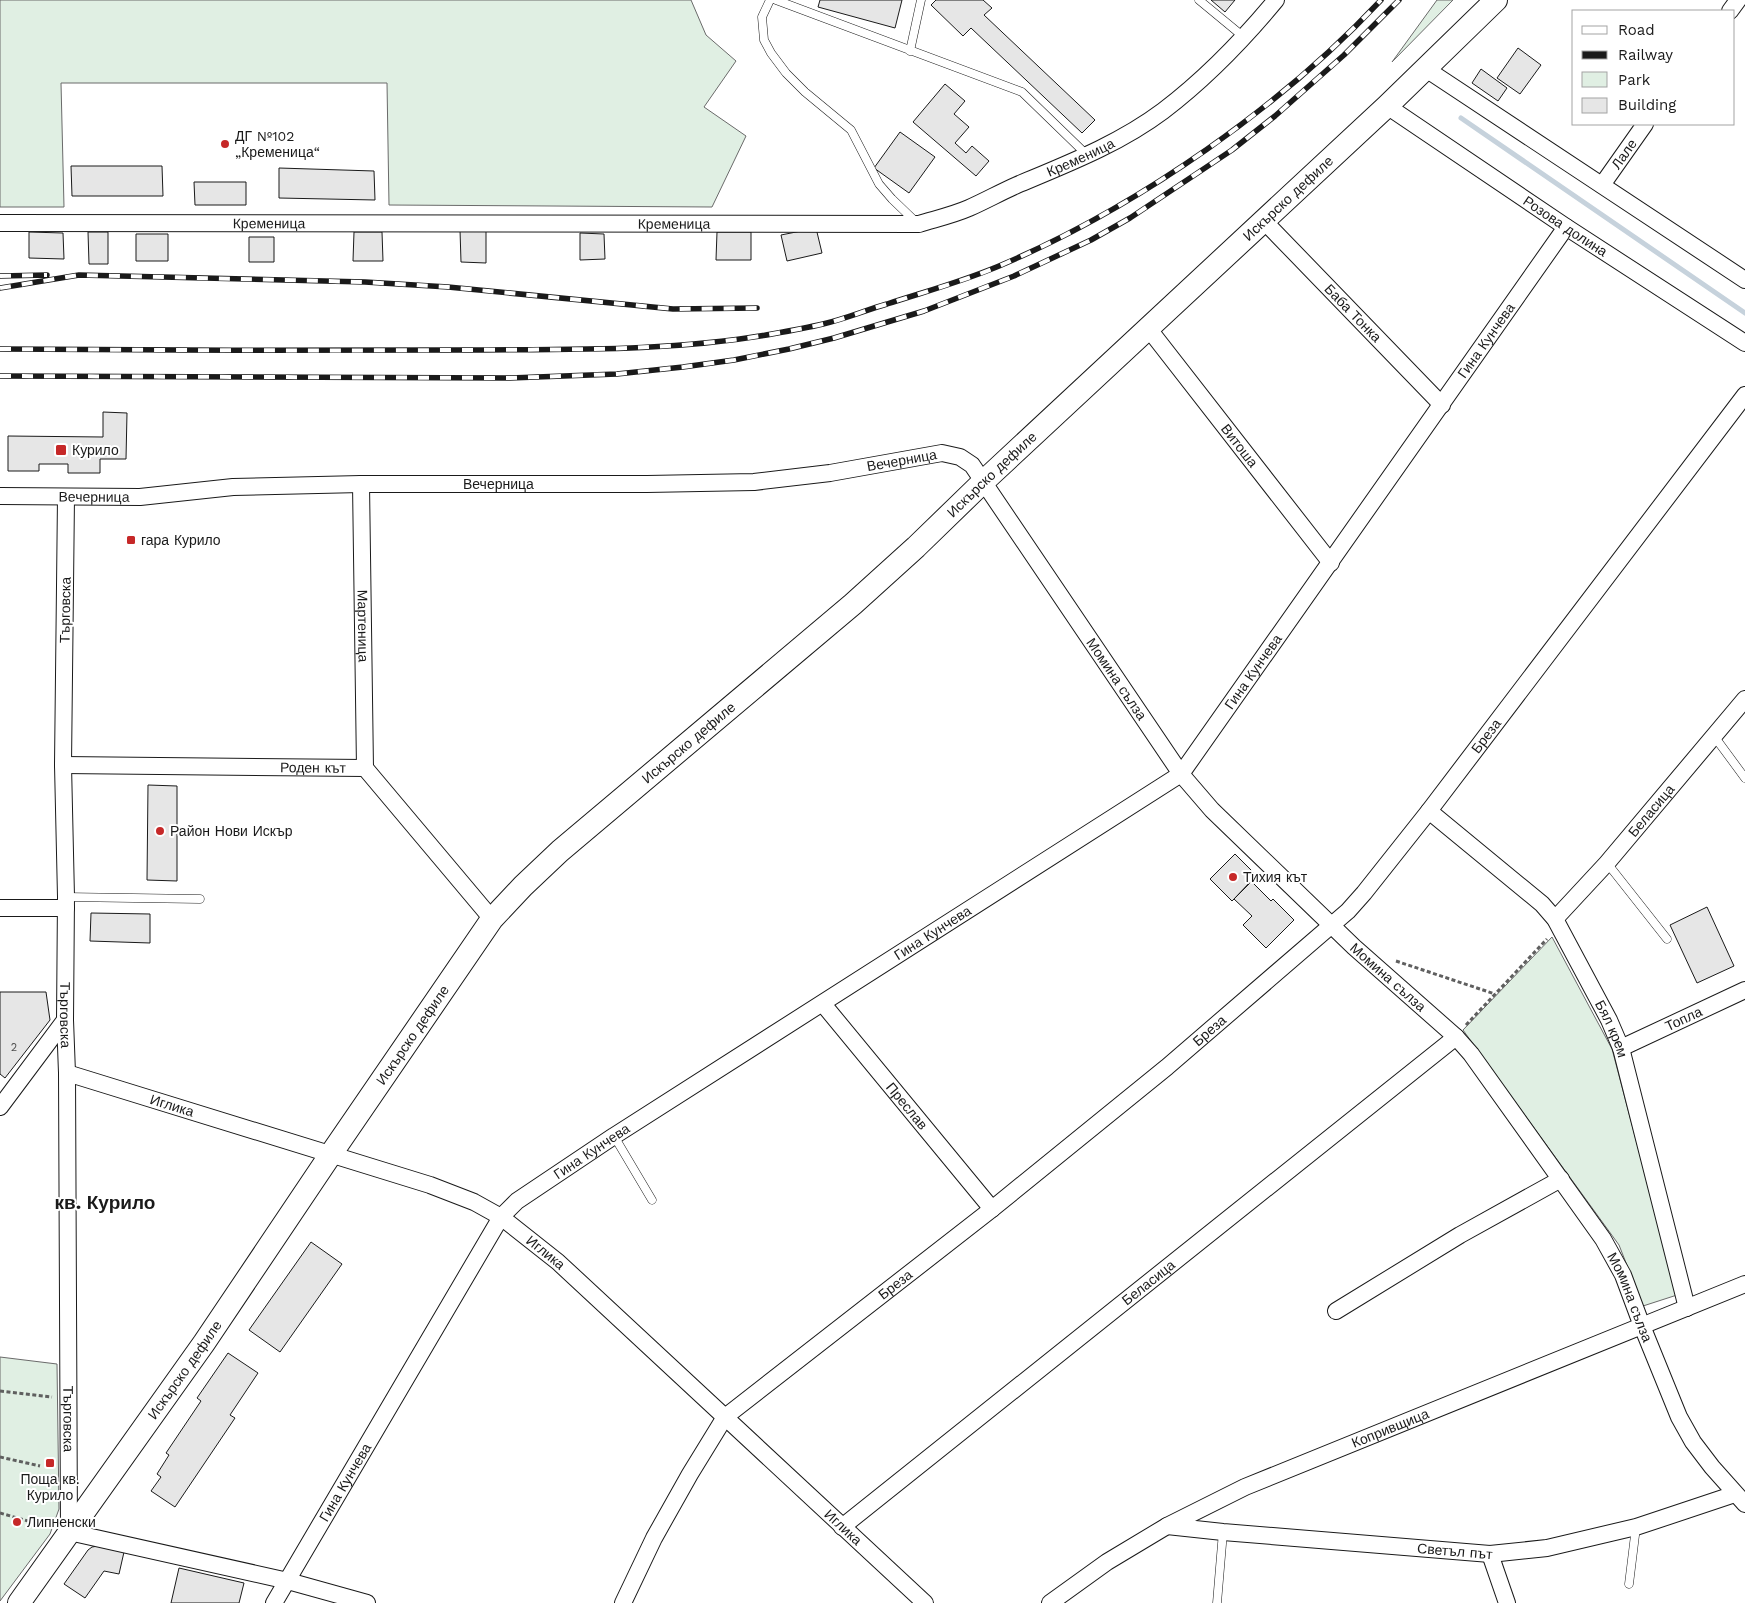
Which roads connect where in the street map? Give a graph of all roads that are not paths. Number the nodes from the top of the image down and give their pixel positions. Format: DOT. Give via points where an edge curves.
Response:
graph roads {
  1 [pos="770,0"];
  2 [pos="776,0"];
  3 [pos="921,0"];
  4 [pos="1199,0"];
  5 [pos="1276,0"];
  6 [pos="1496,0"];
  7 [pos="1245,38"];
  8 [pos="910,51"];
  9 [pos="1426,69"];
  10 [pos="1387,106"];
  11 [pos="1644,125"];
  12 [pos="1087,155"];
  13 [pos="1602,185"];
  14 [pos="1264,221"];
  15 [pos="0,223"];
  16 [pos="919,224"];
  17 [pos="1566,226"];
  18 [pos="1745,280"];
  19 [pos="1148,328"];
  20 [pos="1745,343"];
  21 [pos="1745,395"];
  22 [pos="1442,405"];
  23 [pos="984,481"];
  24 [pos="362,484"];
  25 [pos="0,496"];
  26 [pos="66,497"];
  27 [pos="1331,563"];
  28 [pos="1745,699"];
  29 [pos="1714,736"];
  30 [pos="63,765"];
  31 [pos="365,768"];
  32 [pos="1181,774"];
  33 [pos="1745,778"];
  34 [pos="1429,811"];
  35 [pos="1607,863"];
  36 [pos="200,899"];
  37 [pos="66,902"];
  38 [pos="0,908"];
  39 [pos="492,919"];
  40 [pos="1557,923"];
  41 [pos="1331,924"];
  42 [pos="1667,938"];
  43 [pos="1745,990"];
  44 [pos="823,1004"];
  45 [pos="65,1020"];
  46 [pos="1456,1037"];
  47 [pos="1621,1048"];
  48 [pos="67,1073"];
  49 [pos="0,1107"];
  50 [pos="614,1136"];
  51 [pos="331,1154"];
  52 [pos="1561,1179"];
  53 [pos="652,1200"];
  54 [pos="992,1209"];
  55 [pos="501,1217"];
  56 [pos="1745,1284"];
  57 [pos="1687,1308"];
  58 [pos="1336,1311"];
  59 [pos="1642,1326"];
  60 [pos="725,1417"];
  61 [pos="1740,1499"];
  62 [pos="1167,1526"];
  63 [pos="842,1527"];
  64 [pos="1636,1527"];
  65 [pos="69,1532"];
  66 [pos="1223,1532"];
  67 [pos="1490,1554"];
  68 [pos="288,1581"];
  69 [pos="1629,1584"];
  70 [pos="19,1603"];
  71 [pos="274,1603"];
  72 [pos="367,1603"];
  73 [pos="623,1603"];
  74 [pos="925,1603"];
  75 [pos="1050,1603"];
  76 [pos="1217,1603"];
  77 [pos="1507,1603"];
  1 -- 16 [label="lane" via="762,17 764,40 771,53 805,92 851,130 879,184"];
  2 -- 8 [label="lane"];
  3 -- 8 [label="lane"];
  4 -- 7 [label="lane"];
  5 -- 7 [label="street, Кременица"];
  6 -- 9 [label="main road, Искърско дефиле"];
  7 -- 12 [label="street, Кременица" via="1162,112"];
  8 -- 12 [label="lane" via="1022,92"];
  9 -- 10 [label="main road, Искърско дефиле"];
  9 -- 13 [label="street"];
  10 -- 14 [label="main road, Искърско дефиле"];
  10 -- 17 [label="street, Розова долина"];
  11 -- 13 [label="street, Лале"];
  12 -- 16 [label="street, Кременица" via="968,208"];
  13 -- 18 [label="street"];
  14 -- 19 [label="main road, Искърско дефиле"];
  14 -- 22 [label="street, Баба Тонка"];
  15 -- 16 [label="street, Кременица"];
  17 -- 20 [label="street, Розова долина"];
  17 -- 22 [label="street, Гина Кунчева"];
  19 -- 23 [label="main road, Искърско дефиле"];
  19 -- 27 [label="street, Витоша"];
  21 -- 34 [label="street, Бреза"];
  22 -- 27 [label="street, Гина Кунчева"];
  23 -- 24 [label="street, Вечерница" via="972,464 942,453 830,473 754,482"];
  23 -- 32 [label="street, Момина сълза"];
  23 -- 39 [label="main road, Искърско дефиле" via="853,604 560,851"];
  24 -- 26 [label="street, Вечерница" via="233,487 140,497"];
  24 -- 31 [label="street, Мартеница"];
  25 -- 26 [label="street, Вечерница"];
  26 -- 30 [label="street, Търговска"];
  27 -- 32 [label="street, Гина Кунчева"];
  28 -- 29 [label="street, Беласица"];
  29 -- 33 [label="lane"];
  29 -- 35 [label="street, Беласица"];
  30 -- 31 [label="street, Роден кът"];
  30 -- 37 [label="street, Търговска"];
  31 -- 39 [label="street, Роден кът"];
  32 -- 41 [label="street, Момина сълза" via="1212,810"];
  32 -- 44 [label="street, Гина Кунчева"];
  34 -- 40 [label="street, Бял крем" via="1542,904"];
  34 -- 41 [label="street, Бреза" via="1364,893"];
  35 -- 40 [label="street, Беласица"];
  35 -- 42 [label="lane"];
  36 -- 37 [label="lane"];
  37 -- 38 [label="street"];
  37 -- 45 [label="street, Търговска"];
  39 -- 51 [label="main road, Искърско дефиле"];
  40 -- 47 [label="street, Бял крем"];
  41 -- 46 [label="street, Момина сълза"];
  41 -- 54 [label="street, Бреза" via="1167,1067"];
  43 -- 47 [label="street, Топла"];
  44 -- 50 [label="street, Гина Кунчева"];
  44 -- 54 [label="street, Преслав"];
  45 -- 48 [label="street, Търговска"];
  45 -- 49 [label="street"];
  46 -- 52 [label="street, Момина сълза"];
  46 -- 63 [label="street, Беласица"];
  47 -- 57 [label="street, Бял крем"];
  48 -- 51 [label="street, Иглика"];
  48 -- 65 [label="street, Търговска"];
  50 -- 53 [label="lane"];
  50 -- 55 [label="street, Гина Кунчева" via="517,1200"];
  51 -- 55 [label="street, Иглика" via="430,1185 474,1202"];
  51 -- 65 [label="main road, Искърско дефиле" via="204,1343"];
  52 -- 58 [label="street" via="1460,1235"];
  52 -- 59 [label="street, Момина сълза" via="1603,1239 1623,1275"];
  54 -- 60 [label="street, Бреза"];
  55 -- 60 [label="street, Иглика" via="558,1262"];
  55 -- 68 [label="street, Гина Кунчева"];
  56 -- 57 [label="street, Копривщица"];
  57 -- 59 [label="street, Копривщица"];
  59 -- 61 [label="street, Момина сълза" via="1679,1417 1693,1442"];
  59 -- 62 [label="street, Копривщица" via="1245,1487"];
  60 -- 63 [label="street, Иглика"];
  60 -- 73 [label="street, Бреза" via="654,1538"];
  61 -- 64 [label="street, Светъл път"];
  62 -- 66 [label="street, Светъл път"];
  62 -- 75 [label="street, Копривщица" via="1107,1562"];
  63 -- 74 [label="street, Иглика"];
  64 -- 67 [label="street, Светъл път" via="1547,1548"];
  64 -- 69 [label="lane"];
  65 -- 68 [label="street"];
  65 -- 70 [label="main road, Искърско дефиле"];
  66 -- 67 [label="street, Светъл път"];
  66 -- 76 [label="lane"];
  67 -- 77 [label="street"];
  68 -- 71 [label="street, Гина Кунчева"];
  68 -- 72 [label="street"];
}
